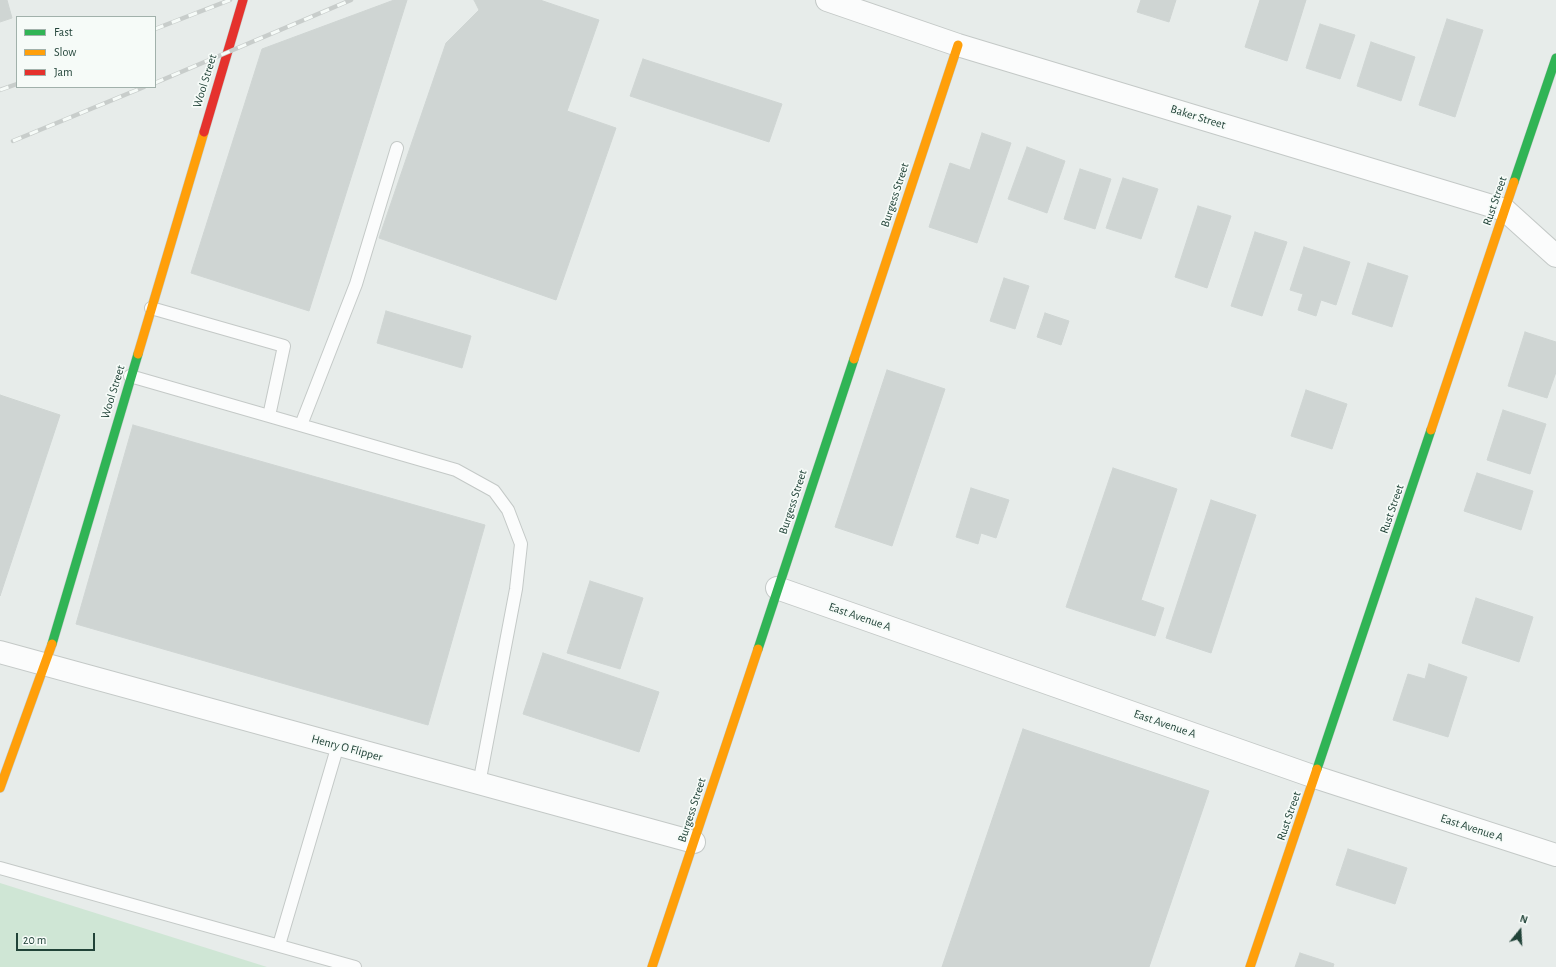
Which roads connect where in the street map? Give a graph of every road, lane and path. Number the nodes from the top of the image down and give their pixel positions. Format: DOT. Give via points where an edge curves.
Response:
graph roads {
  1 [pos="243,0"];
  2 [pos="827,0"];
  3 [pos="958,45"];
  4 [pos="1556,58"];
  5 [pos="397,148"];
  6 [pos="1505,210"];
  7 [pos="1556,256"];
  8 [pos="150,308"];
  9 [pos="130,376"];
  10 [pos="269,416"];
  11 [pos="301,425"];
  12 [pos="777,588"];
  13 [pos="0,652"];
  14 [pos="45,666"];
  15 [pos="338,745"];
  16 [pos="1315,777"];
  17 [pos="479,784"];
  18 [pos="0,788"];
  19 [pos="694,842"];
  20 [pos="1556,856"];
  21 [pos="0,868"];
  22 [pos="279,945"];
  23 [pos="355,967"];
  24 [pos="652,967"];
  25 [pos="1250,967"];
  1 -- 8 [label="street, Wool Street"];
  2 -- 3 [label="street, Baker Street"];
  3 -- 6 [label="street, Baker Street"];
  3 -- 12 [label="street, Burgess Street"];
  4 -- 6 [label="street, Rust Street"];
  5 -- 11 [label="lane" via="356,284"];
  6 -- 7 [label="street, Baker Street"];
  6 -- 16 [label="street, Rust Street"];
  8 -- 9 [label="street, Wool Street"];
  8 -- 10 [label="lane" via="284,346"];
  9 -- 10 [label="lane"];
  9 -- 14 [label="street, Wool Street"];
  10 -- 11 [label="lane"];
  11 -- 17 [label="lane" via="456,470 494,491 508,510 521,544 516,589"];
  12 -- 16 [label="street, East Avenue A"];
  12 -- 19 [label="street, Burgess Street"];
  13 -- 14 [label="street, Henry O Flipper"];
  14 -- 15 [label="street, Henry O Flipper"];
  14 -- 18 [label="street, Wool Street"];
  15 -- 17 [label="street, Henry O Flipper"];
  15 -- 22 [label="lane"];
  16 -- 20 [label="street, East Avenue A"];
  16 -- 25 [label="street, Rust Street"];
  17 -- 19 [label="street, Henry O Flipper"];
  19 -- 24 [label="street, Burgess Street"];
  21 -- 22 [label="lane"];
  22 -- 23 [label="lane"];
}
